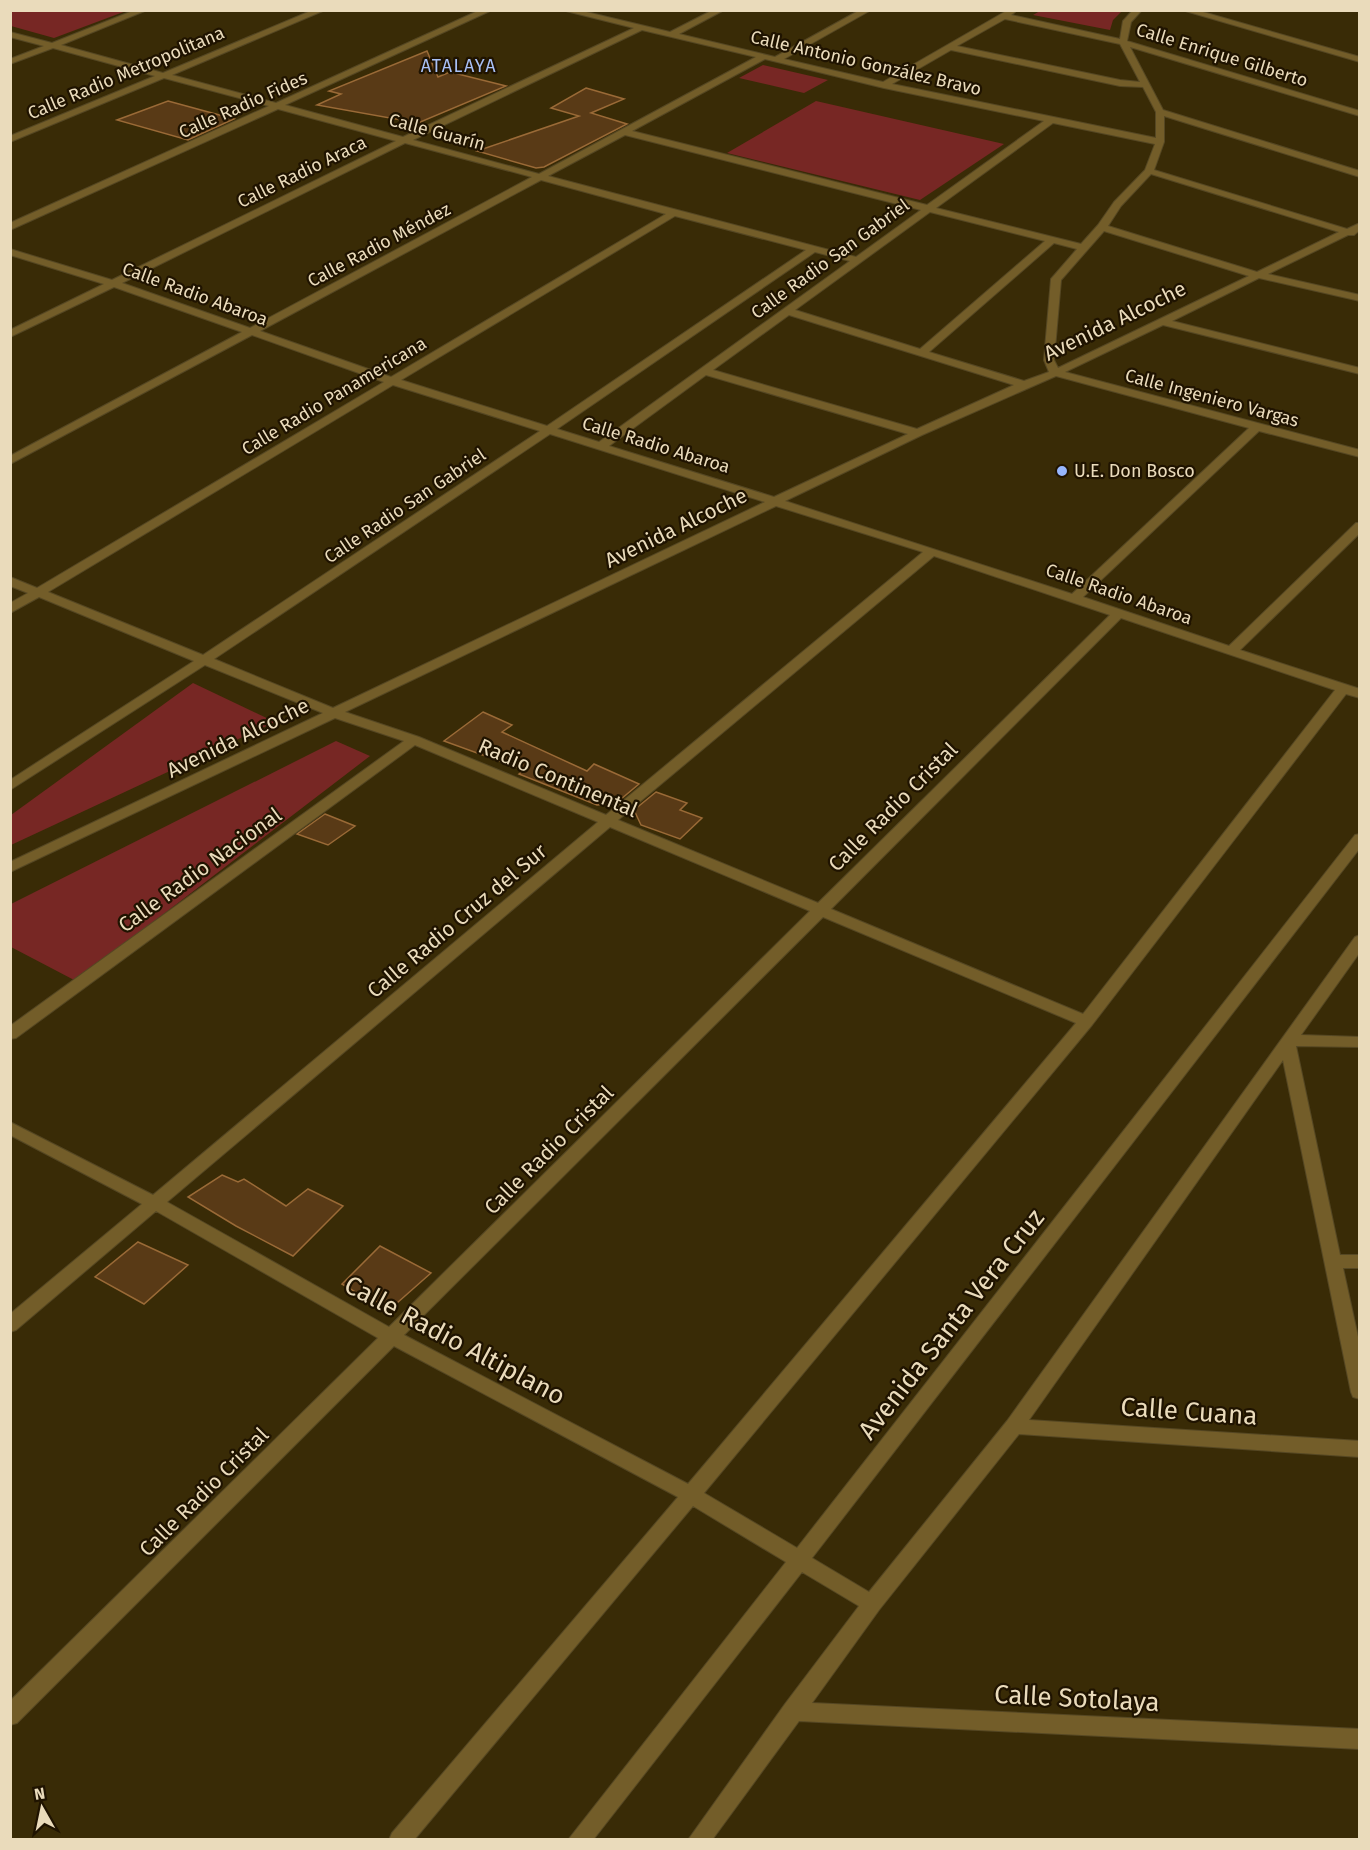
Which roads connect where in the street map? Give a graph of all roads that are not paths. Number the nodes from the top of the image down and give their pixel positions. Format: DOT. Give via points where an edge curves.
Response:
graph roads {
  1 [pos="143,10"];
  2 [pos="321,10"];
  3 [pos="488,10"];
  4 [pos="566,10"];
  5 [pos="720,10"];
  6 [pos="867,10"];
  7 [pos="1013,10"];
  8 [pos="1137,10"];
  9 [pos="1186,10"];
  10 [pos="584,12"];
  11 [pos="1003,16"];
  12 [pos="641,28"];
  13 [pos="10,34"];
  14 [pos="671,35"];
  15 [pos="1123,42"];
  16 [pos="52,45"];
  17 [pos="948,47"];
  18 [pos="763,57"];
  19 [pos="776,60"];
  20 [pos="1359,60"];
  21 [pos="10,62"];
  22 [pos="162,76"];
  23 [pos="884,85"];
  24 [pos="1146,85"];
  25 [pos="279,107"];
  26 [pos="1160,112"];
  27 [pos="1359,114"];
  28 [pos="1051,120"];
  29 [pos="625,132"];
  30 [pos="10,140"];
  31 [pos="405,140"];
  32 [pos="1160,142"];
  33 [pos="1149,171"];
  34 [pos="1359,174"];
  35 [pos="540,177"];
  36 [pos="931,209"];
  37 [pos="674,213"];
  38 [pos="1359,226"];
  39 [pos="10,227"];
  40 [pos="1102,227"];
  41 [pos="1353,234"];
  42 [pos="1053,239"];
  43 [pos="1084,248"];
  44 [pos="814,249"];
  45 [pos="10,252"];
  46 [pos="856,260"];
  47 [pos="1257,274"];
  48 [pos="112,283"];
  49 [pos="1359,298"];
  50 [pos="788,311"];
  51 [pos="1161,321"];
  52 [pos="250,333"];
  53 [pos="10,334"];
  54 [pos="922,353"];
  55 [pos="705,371"];
  56 [pos="1359,371"];
  57 [pos="1055,373"];
  58 [pos="392,381"];
  59 [pos="1024,385"];
  60 [pos="1257,427"];
  61 [pos="550,430"];
  62 [pos="918,433"];
  63 [pos="600,447"];
  64 [pos="1359,454"];
  65 [pos="10,461"];
  66 [pos="778,501"];
  67 [pos="1359,526"];
  68 [pos="932,551"];
  69 [pos="10,581"];
  70 [pos="38,592"];
  71 [pos="1075,598"];
  72 [pos="10,609"];
  73 [pos="1118,614"];
  74 [pos="1232,650"];
  75 [pos="207,660"];
  76 [pos="1351,691"];
  77 [pos="334,713"];
  78 [pos="414,740"];
  79 [pos="10,786"];
  80 [pos="607,822"];
  81 [pos="1359,838"];
  82 [pos="10,868"];
  83 [pos="822,910"];
  84 [pos="1359,940"];
  85 [pos="1086,1021"];
  86 [pos="10,1034"];
  87 [pos="1287,1040"];
  88 [pos="1359,1042"];
  89 [pos="10,1128"];
  90 [pos="155,1203"];
  91 [pos="1332,1261"];
  92 [pos="1359,1262"];
  93 [pos="10,1325"];
  94 [pos="392,1338"];
  95 [pos="1359,1392"];
  96 [pos="1014,1426"];
  97 [pos="1359,1449"];
  98 [pos="692,1495"];
  99 [pos="800,1559"];
  100 [pos="872,1604"];
  101 [pos="792,1711"];
  102 [pos="10,1716"];
  103 [pos="1359,1739"];
  104 [pos="400,1839"];
  105 [pos="579,1839"];
  106 [pos="699,1839"];
  1 -- 16 [label="street"];
  2 -- 22 [label="street, Calle Radio Metropolitana"];
  3 -- 25 [label="street, Calle Radio Fides"];
  4 -- 10 [label="street, Calle Antonio González Bravo"];
  5 -- 14 [label="street"];
  6 -- 19 [label="street"];
  7 -- 11 [label="street"];
  8 -- 15 [label="street" via="1127,21"];
  9 -- 20 [label="street"];
  10 -- 12 [label="street, Calle Antonio González Bravo"];
  11 -- 15 [label="street, Calle Enrique Gilberto"];
  11 -- 17 [label="street"];
  12 -- 14 [label="street, Calle Antonio González Bravo"];
  12 -- 31 [label="street, Calle Radio Araca"];
  13 -- 16 [label="street, Calle Guarín"];
  14 -- 18 [label="street, Calle Antonio González Bravo"];
  15 -- 24 [label="street"];
  15 -- 27 [label="street, Calle Enrique Gilberto"];
  16 -- 21 [label="street"];
  16 -- 22 [label="street, Calle Guarín"];
  17 -- 23 [label="street"];
  17 -- 24 [label="street"];
  18 -- 19 [label="street, Calle Antonio González Bravo"];
  18 -- 29 [label="street, Calle Radio Méndez"];
  19 -- 23 [label="street, Calle Antonio González Bravo"];
  22 -- 25 [label="street, Calle Guarín"];
  22 -- 30 [label="street, Calle Radio Metropolitana"];
  23 -- 28 [label="street, Calle Antonio González Bravo"];
  24 -- 26 [label="street"];
  25 -- 31 [label="street, Calle Guarín"];
  25 -- 39 [label="street, Calle Radio Fides"];
  26 -- 32 [label="street"];
  26 -- 34 [label="street"];
  28 -- 32 [label="street, Calle Antonio González Bravo"];
  28 -- 36 [label="street, Calle Radio San Gabriel"];
  29 -- 35 [label="street, Calle Radio Méndez"];
  29 -- 36 [label="street"];
  31 -- 35 [label="street, Calle Guarín"];
  31 -- 48 [label="street, Calle Radio Araca"];
  32 -- 33 [label="street"];
  33 -- 40 [label="street" via="1117,204"];
  33 -- 41 [label="street"];
  35 -- 37 [label="street, Calle Guarín"];
  35 -- 52 [label="street, Calle Radio Méndez"];
  36 -- 42 [label="street"];
  36 -- 46 [label="street, Calle Radio San Gabriel"];
  37 -- 44 [label="street, Calle Guarín"];
  37 -- 58 [label="street, Calle Radio Panamericana"];
  38 -- 41 [label="street, Avenida Alcoche"];
  40 -- 43 [label="street"];
  40 -- 47 [label="street"];
  41 -- 47 [label="street, Avenida Alcoche"];
  42 -- 43 [label="street"];
  42 -- 54 [label="street"];
  43 -- 57 [label="street" via="1056,279 1049,360"];
  44 -- 46 [label="street, Calle Guarín"];
  44 -- 61 [label="street, Calle Radio San Gabriel"];
  45 -- 48 [label="street, Calle Radio Abaroa"];
  46 -- 50 [label="street, Calle Radio San Gabriel"];
  47 -- 49 [label="street"];
  47 -- 51 [label="street, Avenida Alcoche"];
  48 -- 52 [label="street, Calle Radio Abaroa"];
  48 -- 53 [label="street, Calle Radio Araca"];
  50 -- 54 [label="street"];
  50 -- 55 [label="street, Calle Radio San Gabriel"];
  51 -- 56 [label="street"];
  51 -- 57 [label="street, Avenida Alcoche"];
  52 -- 58 [label="street, Calle Radio Abaroa"];
  52 -- 65 [label="street, Calle Radio Méndez"];
  54 -- 59 [label="street"];
  55 -- 62 [label="street"];
  55 -- 63 [label="street, Calle Radio San Gabriel"];
  57 -- 59 [label="street, Avenida Alcoche"];
  57 -- 60 [label="street, Calle Ingeniero Vargas"];
  58 -- 61 [label="street, Calle Radio Abaroa"];
  58 -- 70 [label="street, Calle Radio Panamericana"];
  59 -- 62 [label="street, Avenida Alcoche"];
  60 -- 64 [label="street, Calle Ingeniero Vargas"];
  60 -- 71 [label="street"];
  61 -- 63 [label="street, Calle Radio Abaroa"];
  61 -- 75 [label="street, Calle Radio San Gabriel"];
  62 -- 66 [label="street, Avenida Alcoche"];
  63 -- 66 [label="street, Calle Radio Abaroa"];
  66 -- 68 [label="street, Calle Radio Abaroa"];
  66 -- 77 [label="street, Avenida Alcoche"];
  67 -- 74 [label="street"];
  68 -- 71 [label="street, Calle Radio Abaroa"];
  68 -- 80 [label="street, Calle Radio Cruz del Sur"];
  69 -- 70 [label="street, Radio Continental"];
  70 -- 72 [label="street, Calle Radio Panamericana"];
  70 -- 75 [label="street, Radio Continental"];
  71 -- 73 [label="street, Calle Radio Abaroa"];
  73 -- 74 [label="street, Calle Radio Abaroa"];
  73 -- 83 [label="street, Calle Radio Cristal"];
  74 -- 76 [label="street, Calle Radio Abaroa"];
  75 -- 77 [label="street, Radio Continental"];
  75 -- 79 [label="street, Calle Radio San Gabriel"];
  76 -- 85 [label="street"];
  77 -- 78 [label="street, Radio Continental"];
  77 -- 82 [label="street, Avenida Alcoche"];
  78 -- 80 [label="street, Radio Continental"];
  78 -- 86 [label="street, Calle Radio Nacional"];
  80 -- 83 [label="street, Radio Continental"];
  80 -- 90 [label="street, Calle Radio Cruz del Sur"];
  81 -- 99 [label="street, Avenida Santa Vera Cruz"];
  83 -- 85 [label="street, Radio Continental"];
  83 -- 94 [label="street, Calle Radio Cristal"];
  84 -- 87 [label="street"];
  85 -- 98 [label="street"];
  87 -- 88 [label="street"];
  87 -- 91 [label="street"];
  87 -- 96 [label="street"];
  89 -- 90 [label="street, Calle Radio Altiplano"];
  90 -- 93 [label="street, Calle Radio Cruz del Sur"];
  90 -- 94 [label="street, Calle Radio Altiplano"];
  91 -- 92 [label="street"];
  91 -- 95 [label="street"];
  94 -- 98 [label="street, Calle Radio Altiplano"];
  94 -- 102 [label="street, Calle Radio Cristal"];
  96 -- 97 [label="street, Calle Cuana"];
  96 -- 100 [label="street"];
  98 -- 99 [label="street, Calle Radio Altiplano"];
  98 -- 104 [label="street"];
  99 -- 100 [label="street, Calle Radio Altiplano"];
  99 -- 105 [label="street, Avenida Santa Vera Cruz"];
  100 -- 101 [label="street"];
  101 -- 103 [label="street, Calle Sotolaya"];
  101 -- 106 [label="street"];
}
